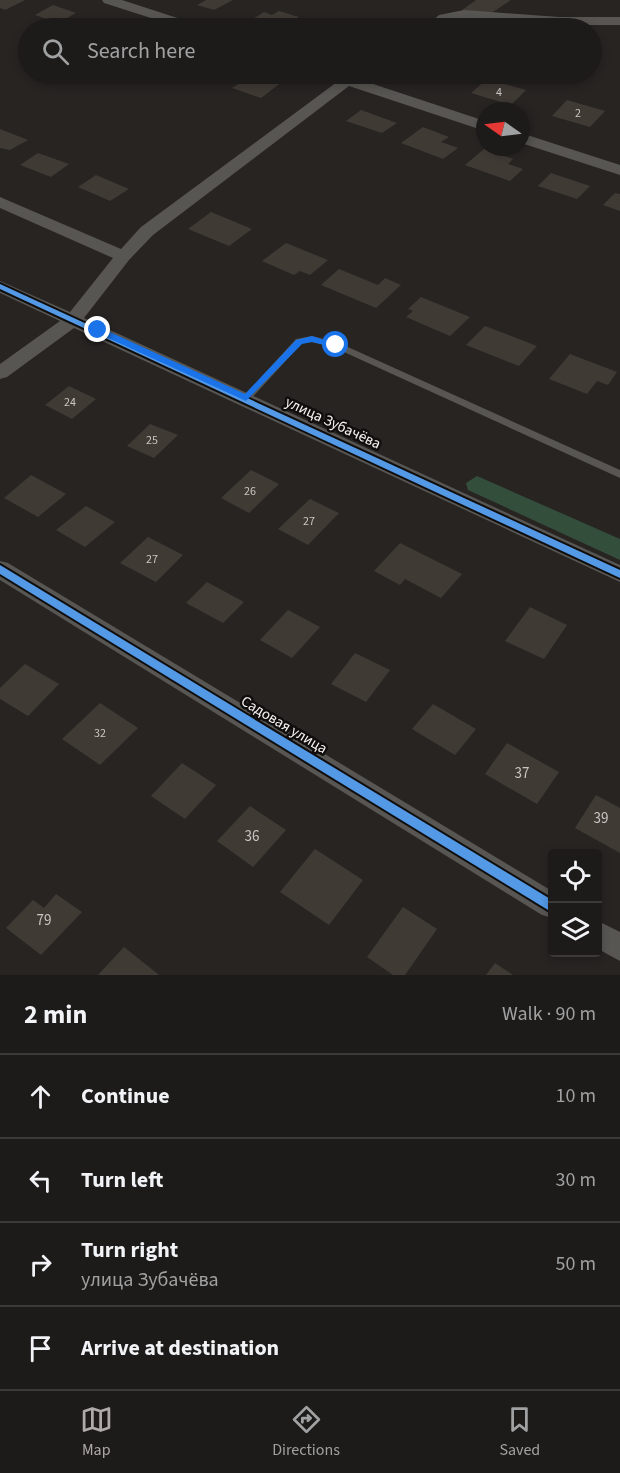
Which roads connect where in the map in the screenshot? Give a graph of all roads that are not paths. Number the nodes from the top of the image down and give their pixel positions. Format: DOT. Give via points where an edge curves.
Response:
graph roads {
  1 [pos="109,0"];
  2 [pos="470,0"];
  3 [pos="164,18"];
  4 [pos="444,18"];
  5 [pos="518,18"];
  6 [pos="602,21"];
  7 [pos="620,21"];
  8 [pos="343,84"];
  9 [pos="360,84"];
  10 [pos="476,123"];
  11 [pos="530,141"];
  12 [pos="620,170"];
  13 [pos="0,202"];
  14 [pos="123,256"];
  15 [pos="0,286"];
  16 [pos="74,319"];
  17 [pos="0,373"];
  18 [pos="246,399"];
  19 [pos="620,474"];
  20 [pos="0,569"];
  21 [pos="620,574"];
  22 [pos="548,904"];
  23 [pos="602,937"];
  24 [pos="620,948"];
  1 -- 3 [label="street"];
  2 -- 4 [label="street"];
  4 -- 5 [label="street" via="464,14"];
  6 -- 7 [label="street"];
  8 -- 14 [label="street" via="147,231"];
  9 -- 10 [label="street"];
  11 -- 12 [label="street"];
  13 -- 14 [label="street"];
  14 -- 16 [label="street"];
  15 -- 16 [label="street, улица Зубачёва"];
  16 -- 17 [label="street"];
  16 -- 18 [label="street, улица Зубачёва"];
  18 -- 19 [label="lane" via="299,341 312,339 336,345"];
  18 -- 21 [label="street, улица Зубачёва"];
  20 -- 22 [label="street, Садовая улица"];
  23 -- 24 [label="street"];
}
